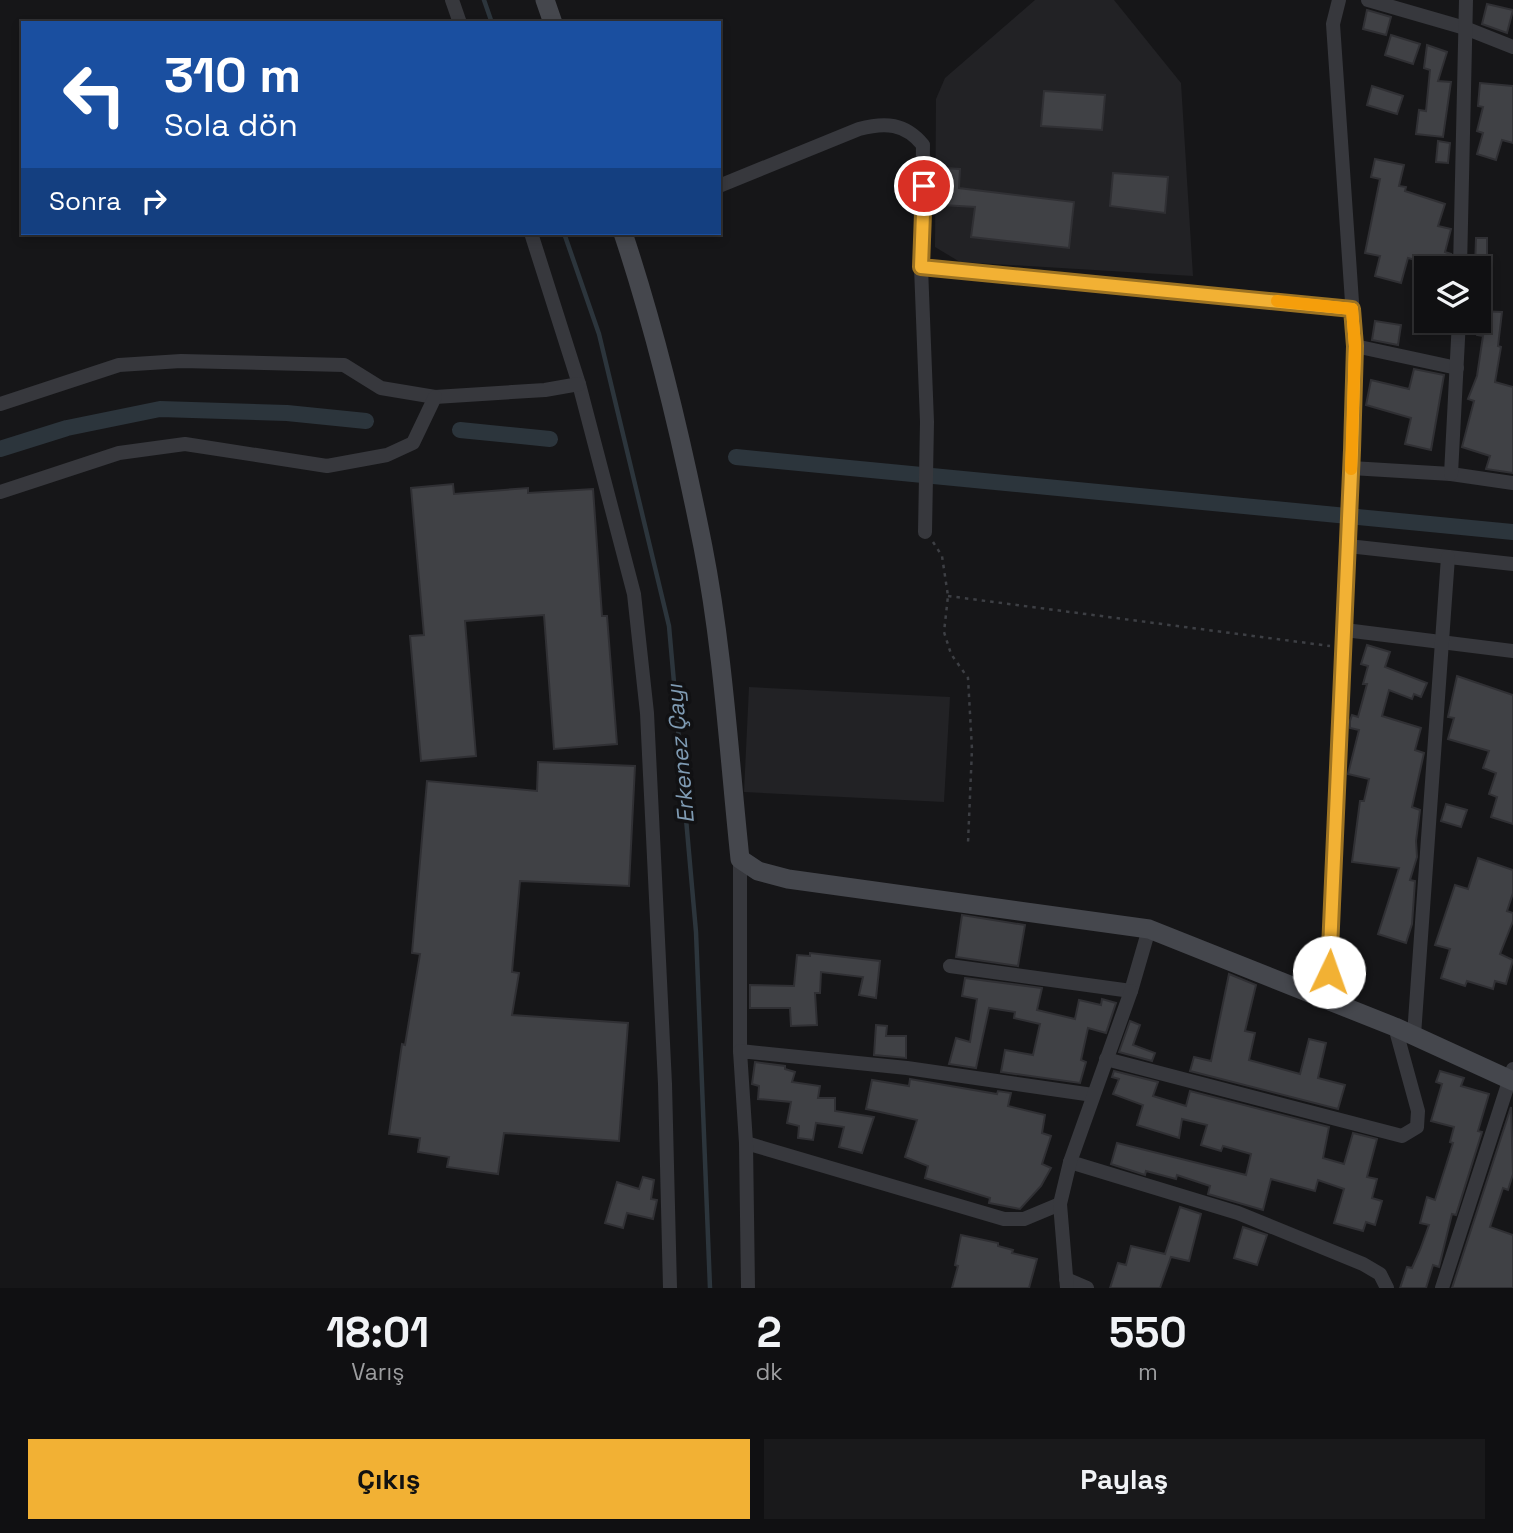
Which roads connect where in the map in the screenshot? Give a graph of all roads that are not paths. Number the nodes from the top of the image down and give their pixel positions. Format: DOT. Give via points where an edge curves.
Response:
graph roads {
  1 [pos="453,0"];
  2 [pos="545,0"];
  3 [pos="1339,0"];
  4 [pos="1368,0"];
  5 [pos="1466,0"];
  6 [pos="459,21"];
  7 [pos="552,21"];
  8 [pos="1465,28"];
  9 [pos="1513,47"];
  10 [pos="721,185"];
  11 [pos="532,235"];
  12 [pos="624,235"];
  13 [pos="1460,256"];
  14 [pos="921,267"];
  15 [pos="1352,309"];
  16 [pos="1458,333"];
  17 [pos="1355,346"];
  18 [pos="1457,368"];
  19 [pos="579,384"];
  20 [pos="435,397"];
  21 [pos="0,404"];
  22 [pos="1351,468"];
  23 [pos="1451,474"];
  24 [pos="1513,483"];
  25 [pos="0,492"];
  26 [pos="925,532"];
  27 [pos="1348,542"];
  28 [pos="1448,556"];
  29 [pos="1513,564"];
  30 [pos="1345,630"];
  31 [pos="1443,642"];
  32 [pos="1513,651"];
  33 [pos="740,859"];
  34 [pos="1149,929"];
  35 [pos="950,966"];
  36 [pos="1131,991"];
  37 [pos="1327,999"];
  38 [pos="1395,1027"];
  39 [pos="1414,1035"];
  40 [pos="740,1051"];
  41 [pos="1107,1059"];
  42 [pos="1512,1076"];
  43 [pos="1093,1095"];
  44 [pos="746,1143"];
  45 [pos="1070,1162"];
  46 [pos="1060,1204"];
  47 [pos="1066,1283"];
  48 [pos="670,1288"];
  49 [pos="748,1288"];
  50 [pos="1087,1288"];
  51 [pos="1387,1288"];
  52 [pos="1442,1288"];
  1 -- 6 [label="street"];
  2 -- 7 [label="street"];
  3 -- 15 [label="street" via="1333,24"];
  4 -- 8 [label="street"];
  5 -- 8 [label="street"];
  8 -- 9 [label="street"];
  8 -- 13 [label="street"];
  10 -- 14 [label="street" via="859,129 880,123 903,127 923,145"];
  11 -- 19 [label="street"];
  12 -- 33 [label="street" via="653,322 703,548 720,659"];
  14 -- 15 [label="street"];
  14 -- 26 [label="street"];
  15 -- 17 [label="street"];
  16 -- 18 [label="street"];
  17 -- 18 [label="street"];
  17 -- 22 [label="street"];
  18 -- 23 [label="street"];
  19 -- 20 [label="street"];
  19 -- 48 [label="street" via="634,594 647,713"];
  20 -- 21 [label="street" via="381,388 344,365 181,361 119,365"];
  20 -- 25 [label="street" via="413,443 387,455 327,466 185,444 119,453"];
  22 -- 23 [label="street"];
  22 -- 27 [label="street"];
  23 -- 24 [label="street"];
  27 -- 28 [label="street"];
  27 -- 30 [label="street"];
  28 -- 29 [label="street"];
  28 -- 31 [label="street"];
  30 -- 31 [label="street"];
  30 -- 37 [label="street"];
  31 -- 32 [label="street"];
  31 -- 39 [label="street"];
  33 -- 34 [label="street" via="758,871 788,879"];
  33 -- 40 [label="street"];
  34 -- 36 [label="street"];
  34 -- 37 [label="street"];
  35 -- 36 [label="street"];
  36 -- 41 [label="street"];
  37 -- 38 [label="street"];
  38 -- 39 [label="street"];
  38 -- 41 [label="street" via="1418,1111 1417,1128 1402,1136"];
  39 -- 42 [label="street"];
  40 -- 43 [label="street" via="907,1068"];
  40 -- 44 [label="street"];
  41 -- 43 [label="street"];
  42 -- 52 [label="street"];
  43 -- 45 [label="street"];
  44 -- 46 [label="street" via="1004,1219 1024,1219"];
  44 -- 49 [label="street"];
  45 -- 46 [label="street"];
  45 -- 51 [label="street" via="1238,1213 1363,1264 1380,1274"];
  46 -- 47 [label="street"];
  47 -- 50 [label="street"];
}
